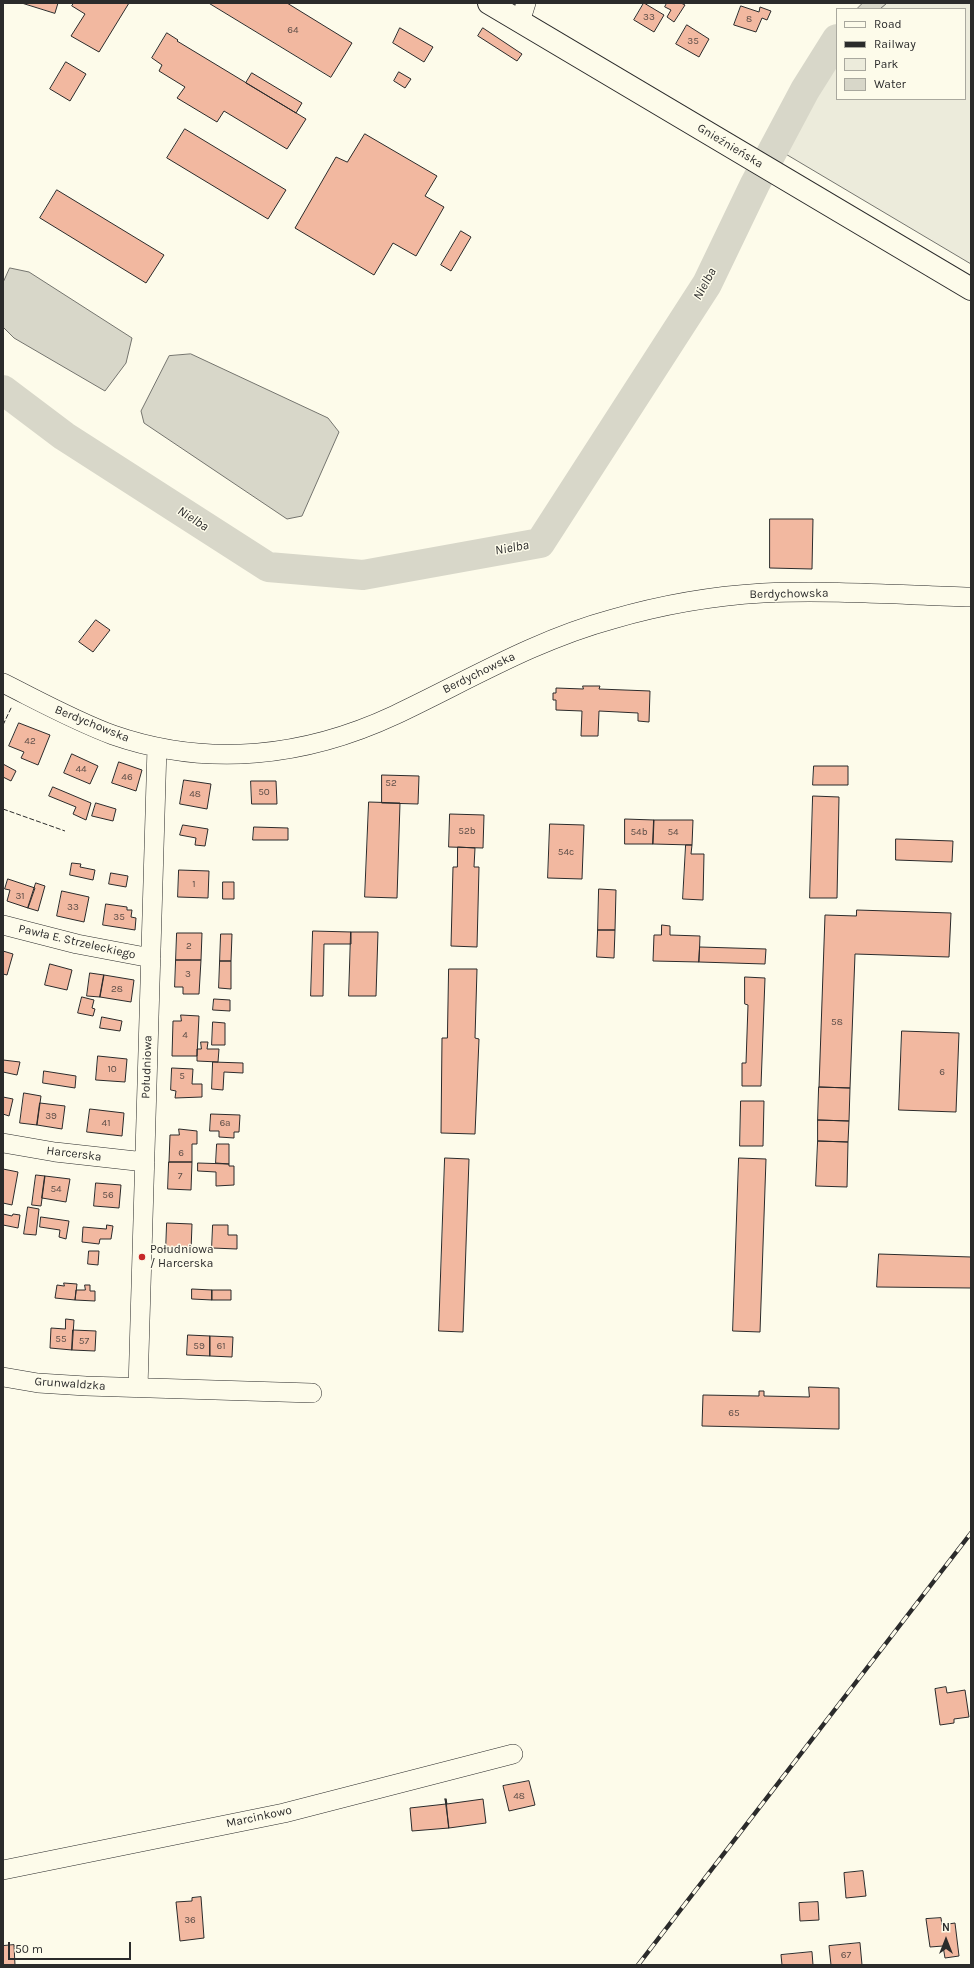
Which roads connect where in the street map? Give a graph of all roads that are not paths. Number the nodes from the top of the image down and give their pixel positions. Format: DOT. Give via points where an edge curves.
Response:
graph roads {
  1 [pos="489,3"];
  2 [pos="523,12"];
  3 [pos="971,289"];
  4 [pos="971,597"];
  5 [pos="3,683"];
  6 [pos="157,747"];
  7 [pos="3,925"];
  8 [pos="151,958"];
  9 [pos="3,1144"];
  10 [pos="144,1162"];
  11 [pos="3,1377"];
  12 [pos="138,1388"];
  13 [pos="312,1393"];
  14 [pos="513,1754"];
  15 [pos="3,1870"];
  1 -- 2 [label="main road, Gnieźnieńska"];
  2 -- 3 [label="main road, Gnieźnieńska" via="751,158"];
  4 -- 6 [label="street, Berdychowska" via="807,592 715,597 602,622 542,642 393,716 320,744 276,752 237,755"];
  5 -- 6 [label="street, Berdychowska" via="112,734"];
  6 -- 8 [label="street, Południowa"];
  7 -- 8 [label="street, Pawła E. Strzeleckiego" via="77,944"];
  8 -- 10 [label="street, Południowa"];
  9 -- 10 [label="street, Harcerska"];
  10 -- 12 [label="street, Południowa"];
  11 -- 12 [label="street, Grunwaldzka" via="38,1383"];
  12 -- 13 [label="street, Grunwaldzka"];
  14 -- 15 [label="street, Marcinkowo" via="284,1813"];
}
